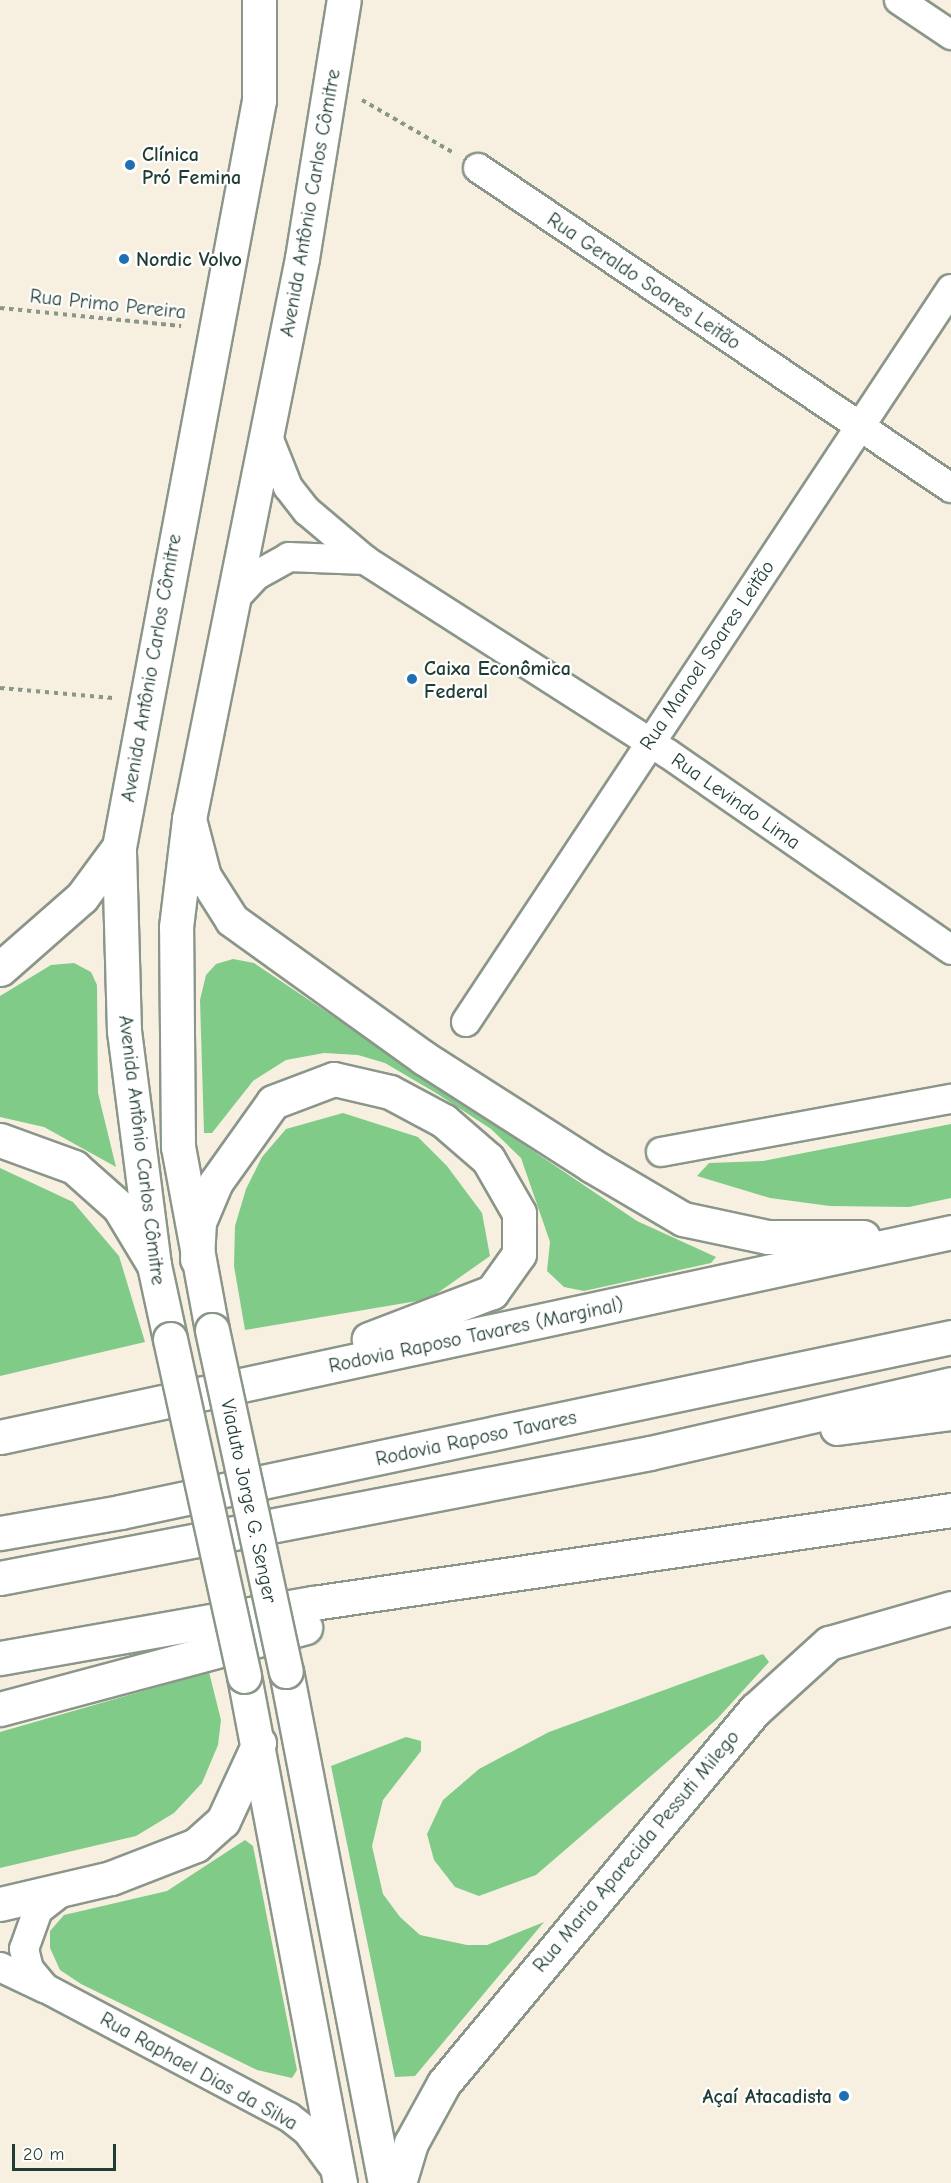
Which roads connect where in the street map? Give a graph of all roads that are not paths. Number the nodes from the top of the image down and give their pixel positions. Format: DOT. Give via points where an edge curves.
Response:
graph roads {
  1 [pos="259,0"];
  2 [pos="344,0"];
  3 [pos="899,0"];
  4 [pos="951,35"];
  5 [pos="478,168"];
  6 [pos="951,290"];
  7 [pos="859,428"];
  8 [pos="268,437"];
  9 [pos="951,488"];
  10 [pos="365,560"];
  11 [pos="239,594"];
  12 [pos="649,741"];
  13 [pos="189,819"];
  14 [pos="119,847"];
  15 [pos="951,950"];
  16 [pos="0,969"];
  17 [pos="466,1023"];
  18 [pos="951,1099"];
  19 [pos="0,1140"];
  20 [pos="661,1152"];
  21 [pos="951,1222"];
  22 [pos="951,1232"];
  23 [pos="197,1259"];
  24 [pos="154,1265"];
  25 [pos="212,1330"];
  26 [pos="951,1337"];
  27 [pos="951,1384"];
  28 [pos="122,1412"];
  29 [pos="951,1413"];
  30 [pos="10,1434"];
  31 [pos="651,1453"];
  32 [pos="951,1510"];
  33 [pos="0,1533"];
  34 [pos="0,1578"];
  35 [pos="485,1579"];
  36 [pos="951,1608"];
  37 [pos="0,1658"];
  38 [pos="0,1709"];
  39 [pos="259,1741"];
  40 [pos="60,1893"];
  41 [pos="0,1904"];
  42 [pos="338,2177"];
  43 [pos="385,2183"];
  44 [pos="399,2183"];
  1 -- 14 [label="main road, Avenida Antônio Carlos Cômitre" via="259,100 213,329"];
  2 -- 8 [label="main road, Avenida Antônio Carlos Cômitre"];
  3 -- 4 [label="street"];
  5 -- 7 [label="street, Rua Geraldo Soares Leitão"];
  6 -- 7 [label="street, Rua Manoel Soares Leitão"];
  7 -- 9 [label="street, Rua Geraldo Soares Leitão"];
  7 -- 12 [label="street, Rua Manoel Soares Leitão"];
  8 -- 10 [label="street, Rua Levindo Lima" via="288,487 307,512"];
  8 -- 11 [label="main road, Avenida Antônio Carlos Cômitre"];
  10 -- 11 [label="street" via="289,557 257,575"];
  10 -- 12 [label="street, Rua Levindo Lima"];
  11 -- 13 [label="main road, Avenida Antônio Carlos Cômitre"];
  12 -- 15 [label="street, Rua Levindo Lima"];
  12 -- 17 [label="street, Rua Manoel Soares Leitão"];
  13 -- 21 [label="main road" via="198,860 217,900 268,950 444,1070 683,1220 768,1237 867,1237"];
  13 -- 23 [label="main road, Avenida Antônio Carlos Cômitre" via="176,927 178,1146"];
  14 -- 16 [label="main road" via="82,897"];
  14 -- 24 [label="main road, Avenida Antônio Carlos Cômitre" via="124,1030"];
  18 -- 20 [label="street"];
  19 -- 24 [label="main road" via="74,1167 119,1207"];
  22 -- 28 [label="main road, Rodovia Raposo Tavares (Marginal)"];
  23 -- 25 [label="main road, Avenida Antônio Carlos Cômitre"];
  23 -- 28 [label="main road" via="199,1222 244,1136 273,1102 334,1079 390,1092 444,1121 489,1159 519,1213 519,1254 492,1292 373,1338"];
  24 -- 39 [label="main road, Avenida Antônio Carlos Cômitre, bridge"];
  25 -- 43 [label="main road, Viaduto Jorge G. Senger, bridge" via="286,1671"];
  26 -- 33 [label="main road, Rodovia Raposo Tavares" via="120,1512"];
  27 -- 31 [label="main road"];
  28 -- 30 [label="main road, Rodovia Raposo Tavares (Marginal)"];
  29 -- 31 [label="main road"];
  31 -- 34 [label="main road"];
  32 -- 35 [label="main road"];
  35 -- 37 [label="main road"];
  35 -- 38 [label="main road"];
  36 -- 44 [label="main road, Rua Maria Aparecida Pessuti Milego" via="829,1643 755,1710 444,2083 411,2143"];
  39 -- 40 [label="main road, Rua Raphael Dias da Silva" via="223,1821 196,1845"];
  39 -- 42 [label="main road"];
  40 -- 41 [label="main road, Rua Raphael Dias da Silva"];
  40 -- 42 [label="street, Rua Raphael Dias da Silva" via="38,1910 24,1949 29,1969 45,1988 289,2118 307,2131"];
}
